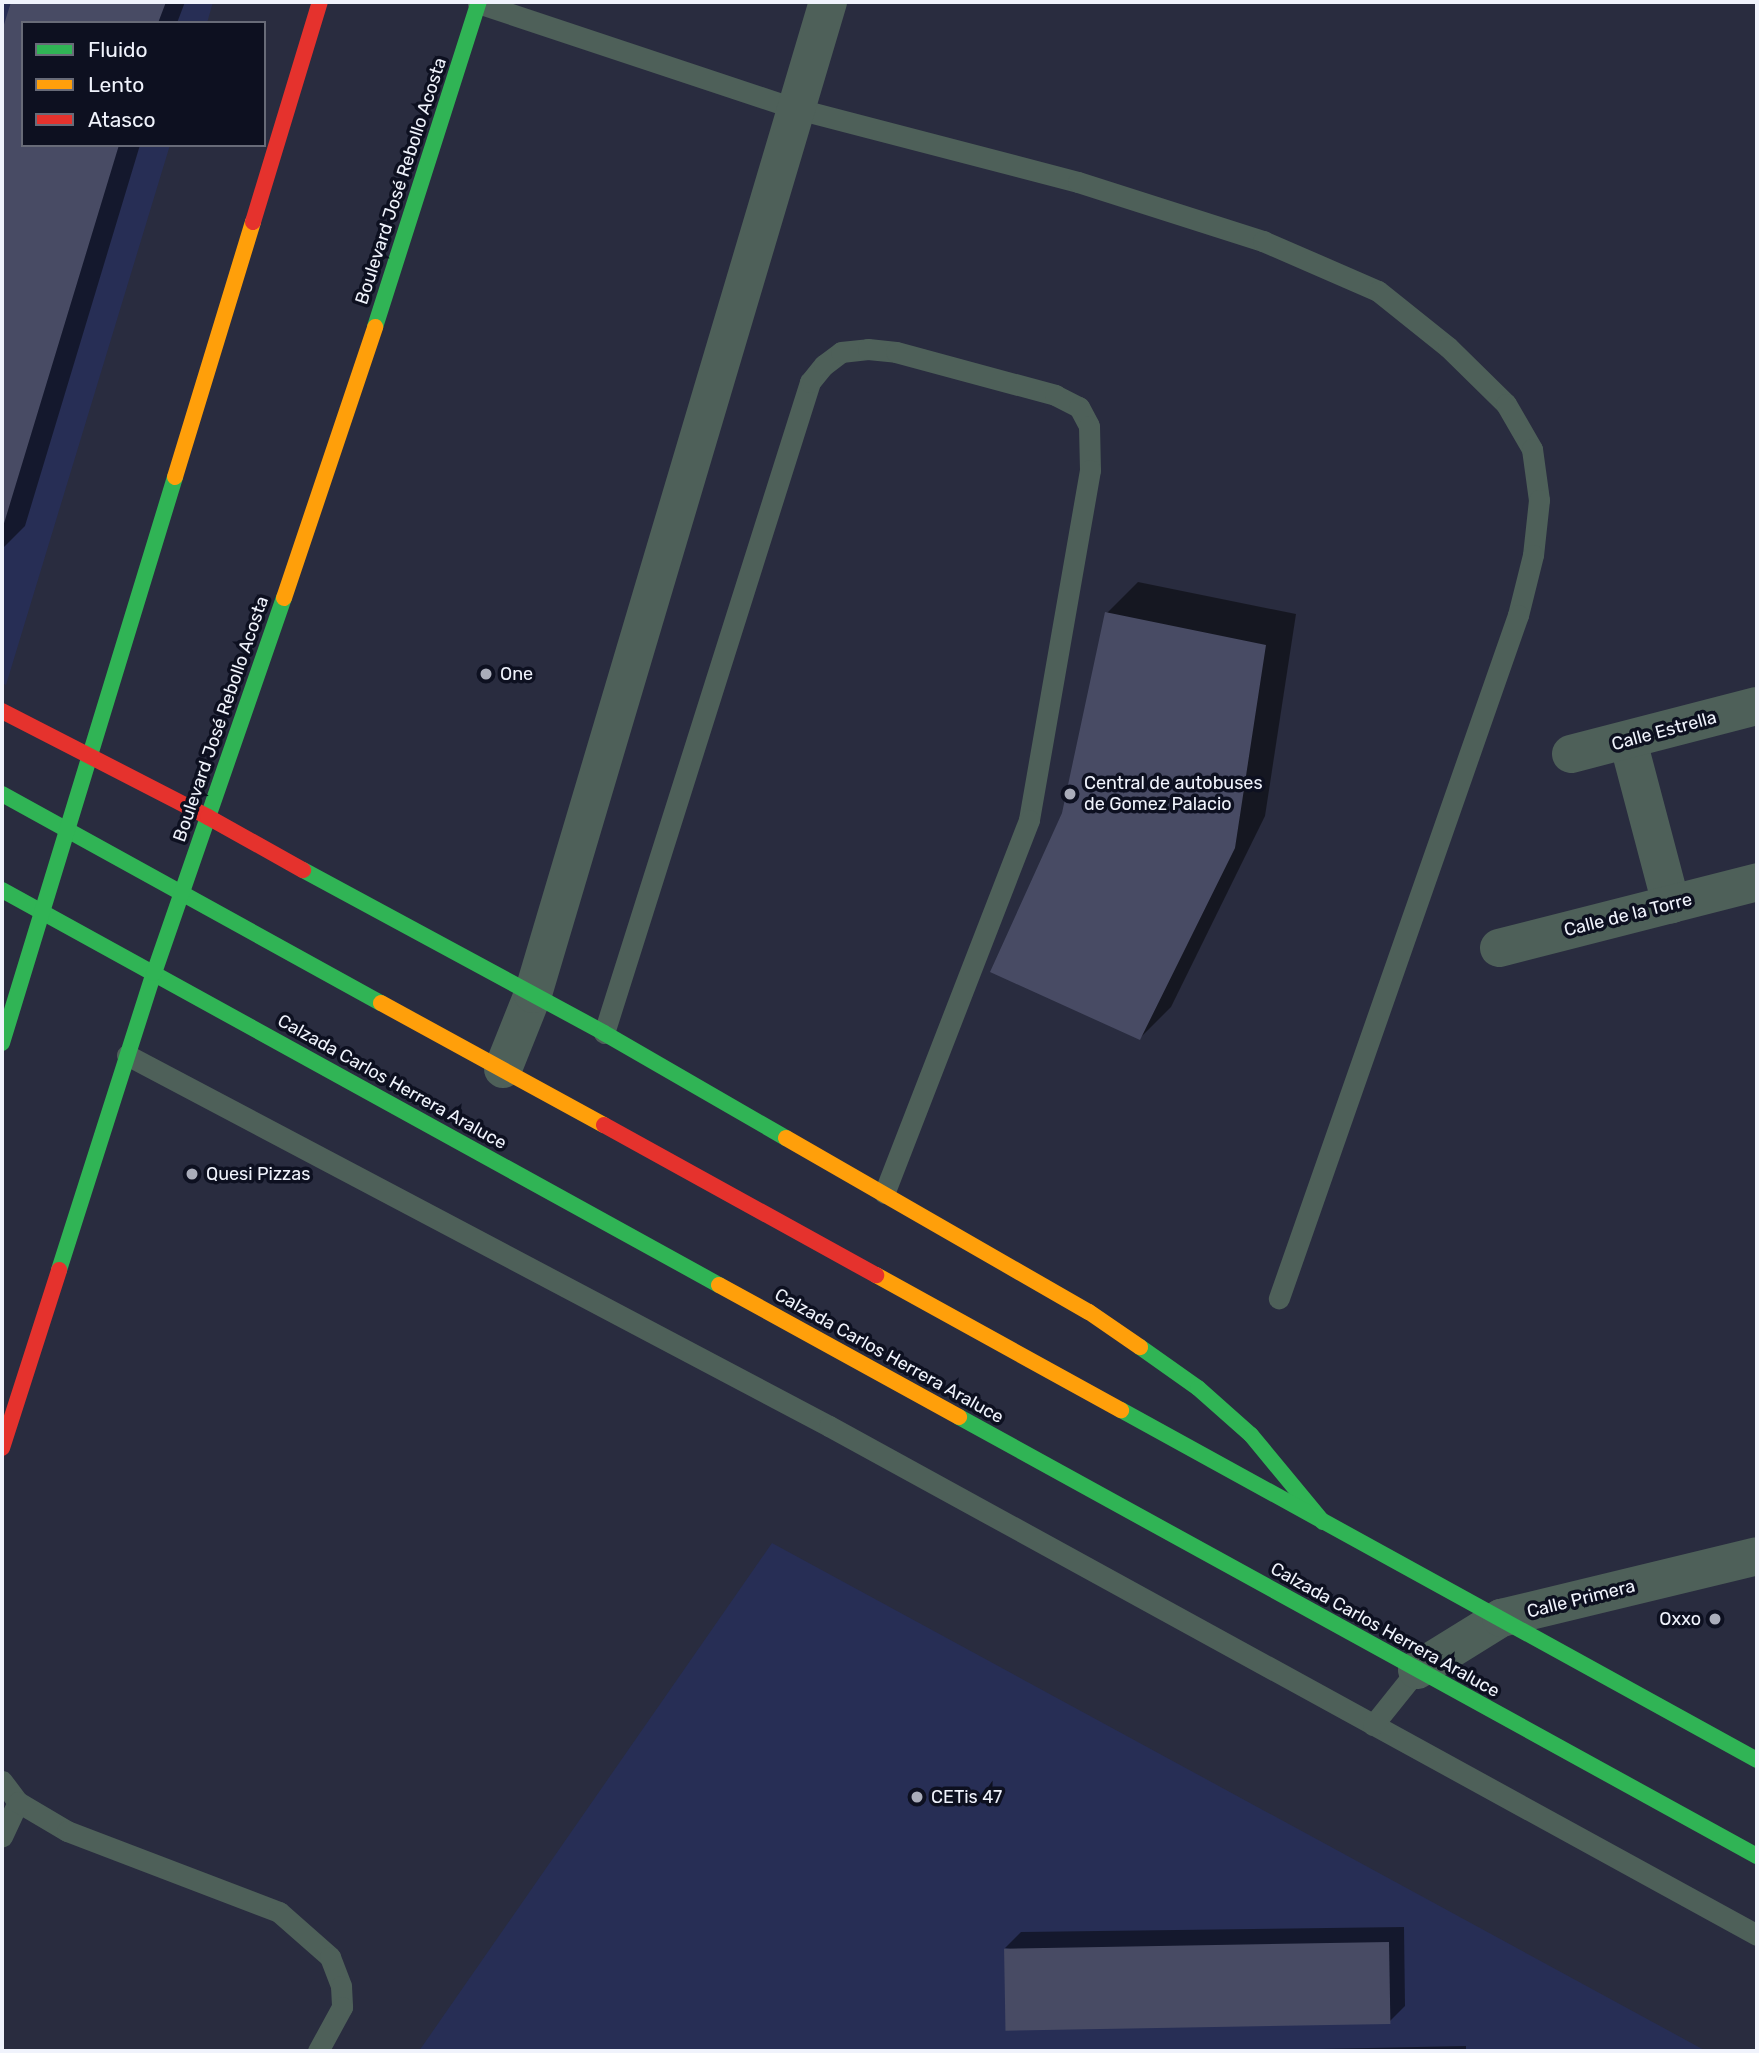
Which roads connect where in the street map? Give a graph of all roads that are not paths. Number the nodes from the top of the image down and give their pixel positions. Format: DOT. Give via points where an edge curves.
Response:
graph roads {
  1 [pos="320,2"];
  2 [pos="477,2"];
  3 [pos="828,2"];
  4 [pos="794,108"];
  5 [pos="1757,706"];
  6 [pos="2,711"];
  7 [pos="1628,741"];
  8 [pos="1571,754"];
  9 [pos="89,757"];
  10 [pos="2,794"];
  11 [pos="208,817"];
  12 [pos="65,830"];
  13 [pos="1757,882"];
  14 [pos="2,890"];
  15 [pos="181,893"];
  16 [pos="1671,904"];
  17 [pos="40,912"];
  18 [pos="1499,948"];
  19 [pos="154,973"];
  20 [pos="533,994"];
  21 [pos="604,1033"];
  22 [pos="2,1043"];
  23 [pos="127,1055"];
  24 [pos="503,1069"];
  25 [pos="884,1193"];
  26 [pos="1279,1297"];
  27 [pos="2,1448"];
  28 [pos="1324,1523"];
  29 [pos="1757,1556"];
  30 [pos="1501,1618"];
  31 [pos="1417,1670"];
  32 [pos="1373,1725"];
  33 [pos="1757,1760"];
  34 [pos="2,1781"];
  35 [pos="18,1802"];
  36 [pos="2,1837"];
  37 [pos="1757,1856"];
  38 [pos="1757,1935"];
  39 [pos="318,2051"];
  1 -- 9 [label="main road"];
  2 -- 4 [label="lane"];
  2 -- 11 [label="main road, Boulevard José Rebollo Acosta" via="332,458"];
  3 -- 4 [label="street"];
  4 -- 20 [label="street"];
  4 -- 26 [label="lane" via="1078,182 1263,241 1378,290 1448,347 1507,404 1532,449 1539,500 1533,555 1518,615"];
  5 -- 7 [label="street, Calle Estrella"];
  6 -- 9 [label="main road"];
  7 -- 8 [label="street, Calle Estrella"];
  7 -- 16 [label="street"];
  9 -- 11 [label="main road"];
  9 -- 12 [label="main road"];
  10 -- 12 [label="main road"];
  11 -- 15 [label="main road, Boulevard José Rebollo Acosta"];
  11 -- 20 [label="main road"];
  12 -- 15 [label="main road"];
  12 -- 17 [label="main road"];
  13 -- 16 [label="street, Calle de la Torre"];
  14 -- 17 [label="main road, Calzada Carlos Herrera Araluce"];
  15 -- 19 [label="main road, Boulevard José Rebollo Acosta"];
  15 -- 24 [label="main road"];
  16 -- 18 [label="street, Calle de la Torre"];
  17 -- 19 [label="main road, Calzada Carlos Herrera Araluce"];
  17 -- 22 [label="main road"];
  19 -- 23 [label="main road, Boulevard José Rebollo Acosta"];
  19 -- 31 [label="main road, Calzada Carlos Herrera Araluce"];
  20 -- 21 [label="main road"];
  20 -- 24 [label="street"];
  21 -- 25 [label="main road"];
  21 -- 25 [label="lane" via="810,382 841,352 868,349 896,352 1055,395 1079,407 1089,426 1090,470 1029,820"];
  23 -- 27 [label="main road, Boulevard José Rebollo Acosta"];
  23 -- 32 [label="lane" via="829,1426"];
  24 -- 28 [label="main road"];
  25 -- 28 [label="main road" via="1089,1312 1198,1388 1251,1435"];
  28 -- 30 [label="main road"];
  29 -- 30 [label="street, Calle Primera"];
  30 -- 31 [label="street, Calle Primera"];
  30 -- 33 [label="main road"];
  31 -- 32 [label="lane"];
  31 -- 37 [label="main road, Calzada Carlos Herrera Araluce"];
  32 -- 38 [label="lane"];
  34 -- 35 [label="lane"];
  35 -- 36 [label="lane"];
  35 -- 39 [label="lane" via="67,1831 279,1912 330,1957 341,1986 342,2007"];
}
